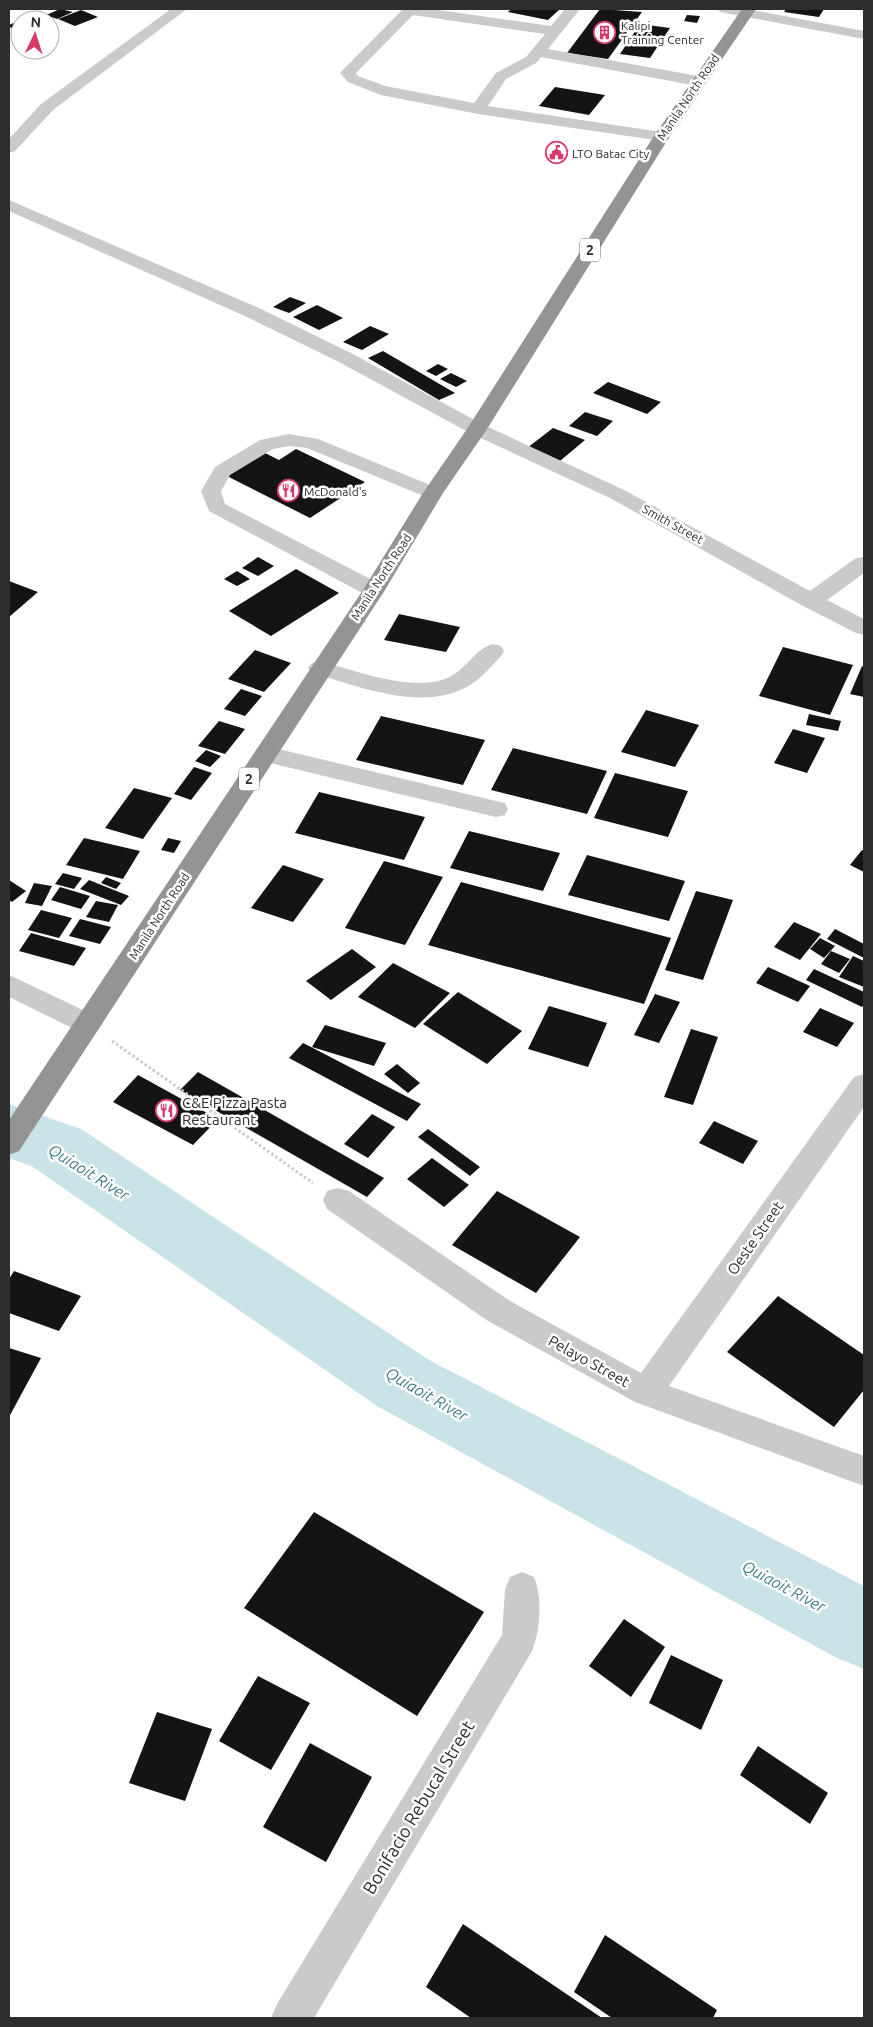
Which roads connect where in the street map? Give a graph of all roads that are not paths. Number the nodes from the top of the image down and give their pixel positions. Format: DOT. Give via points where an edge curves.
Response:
graph roads {
  1 [pos="180,9"];
  2 [pos="410,9"];
  3 [pos="573,9"];
  4 [pos="725,9"];
  5 [pos="748,10"];
  6 [pos="555,31"];
  7 [pos="864,35"];
  8 [pos="538,52"];
  9 [pos="698,80"];
  10 [pos="478,109"];
  11 [pos="662,136"];
  12 [pos="9,148"];
  13 [pos="9,205"];
  14 [pos="477,429"];
  15 [pos="433,493"];
  16 [pos="864,563"];
  17 [pos="374,590"];
  18 [pos="811,601"];
  19 [pos="864,628"];
  20 [pos="494,651"];
  21 [pos="320,668"];
  22 [pos="266,754"];
  23 [pos="496,809"];
  24 [pos="9,985"];
  25 [pos="88,1024"];
  26 [pos="864,1085"];
  27 [pos="9,1143"];
  28 [pos="338,1200"];
  29 [pos="646,1392"];
  30 [pos="864,1471"];
  31 [pos="522,1589"];
  32 [pos="290,2018"];
  1 -- 12 [label="street" via="47,107"];
  2 -- 6 [label="street"];
  2 -- 10 [label="street" via="348,73 353,79 381,90"];
  3 -- 6 [label="street"];
  4 -- 5 [label="street"];
  5 -- 7 [label="street"];
  5 -- 9 [label="highway, Manila North Road / 2"];
  6 -- 8 [label="street"];
  8 -- 9 [label="street"];
  8 -- 10 [label="street" via="531,60 501,76"];
  9 -- 11 [label="highway, Manila North Road / 2"];
  10 -- 11 [label="street"];
  11 -- 14 [label="highway, Manila North Road / 2"];
  13 -- 14 [label="street, Smith Street" via="254,313"];
  14 -- 15 [label="highway, Manila North Road / 2"];
  14 -- 18 [label="street, Smith Street" via="617,494"];
  15 -- 17 [label="highway, Manila North Road / 2"];
  15 -- 17 [label="street" via="311,443 289,440 268,444 222,472 211,491 216,507"];
  16 -- 18 [label="street"];
  17 -- 21 [label="highway, Manila North Road / 2"];
  18 -- 19 [label="street, Smith Street"];
  20 -- 21 [label="street" via="459,682 435,690 409,690"];
  21 -- 22 [label="highway, Manila North Road / 2"];
  22 -- 23 [label="street"];
  22 -- 25 [label="highway, Manila North Road / 2"];
  24 -- 25 [label="street"];
  25 -- 27 [label="highway, Manila North Road / 2"];
  26 -- 29 [label="street, Oeste Street"];
  28 -- 29 [label="street, Pelayo Street" via="499,1311"];
  29 -- 30 [label="street, Pelayo Street"];
  31 -- 32 [label="street, Bonifacio Rebucal Street" via="519,1639"];
}
